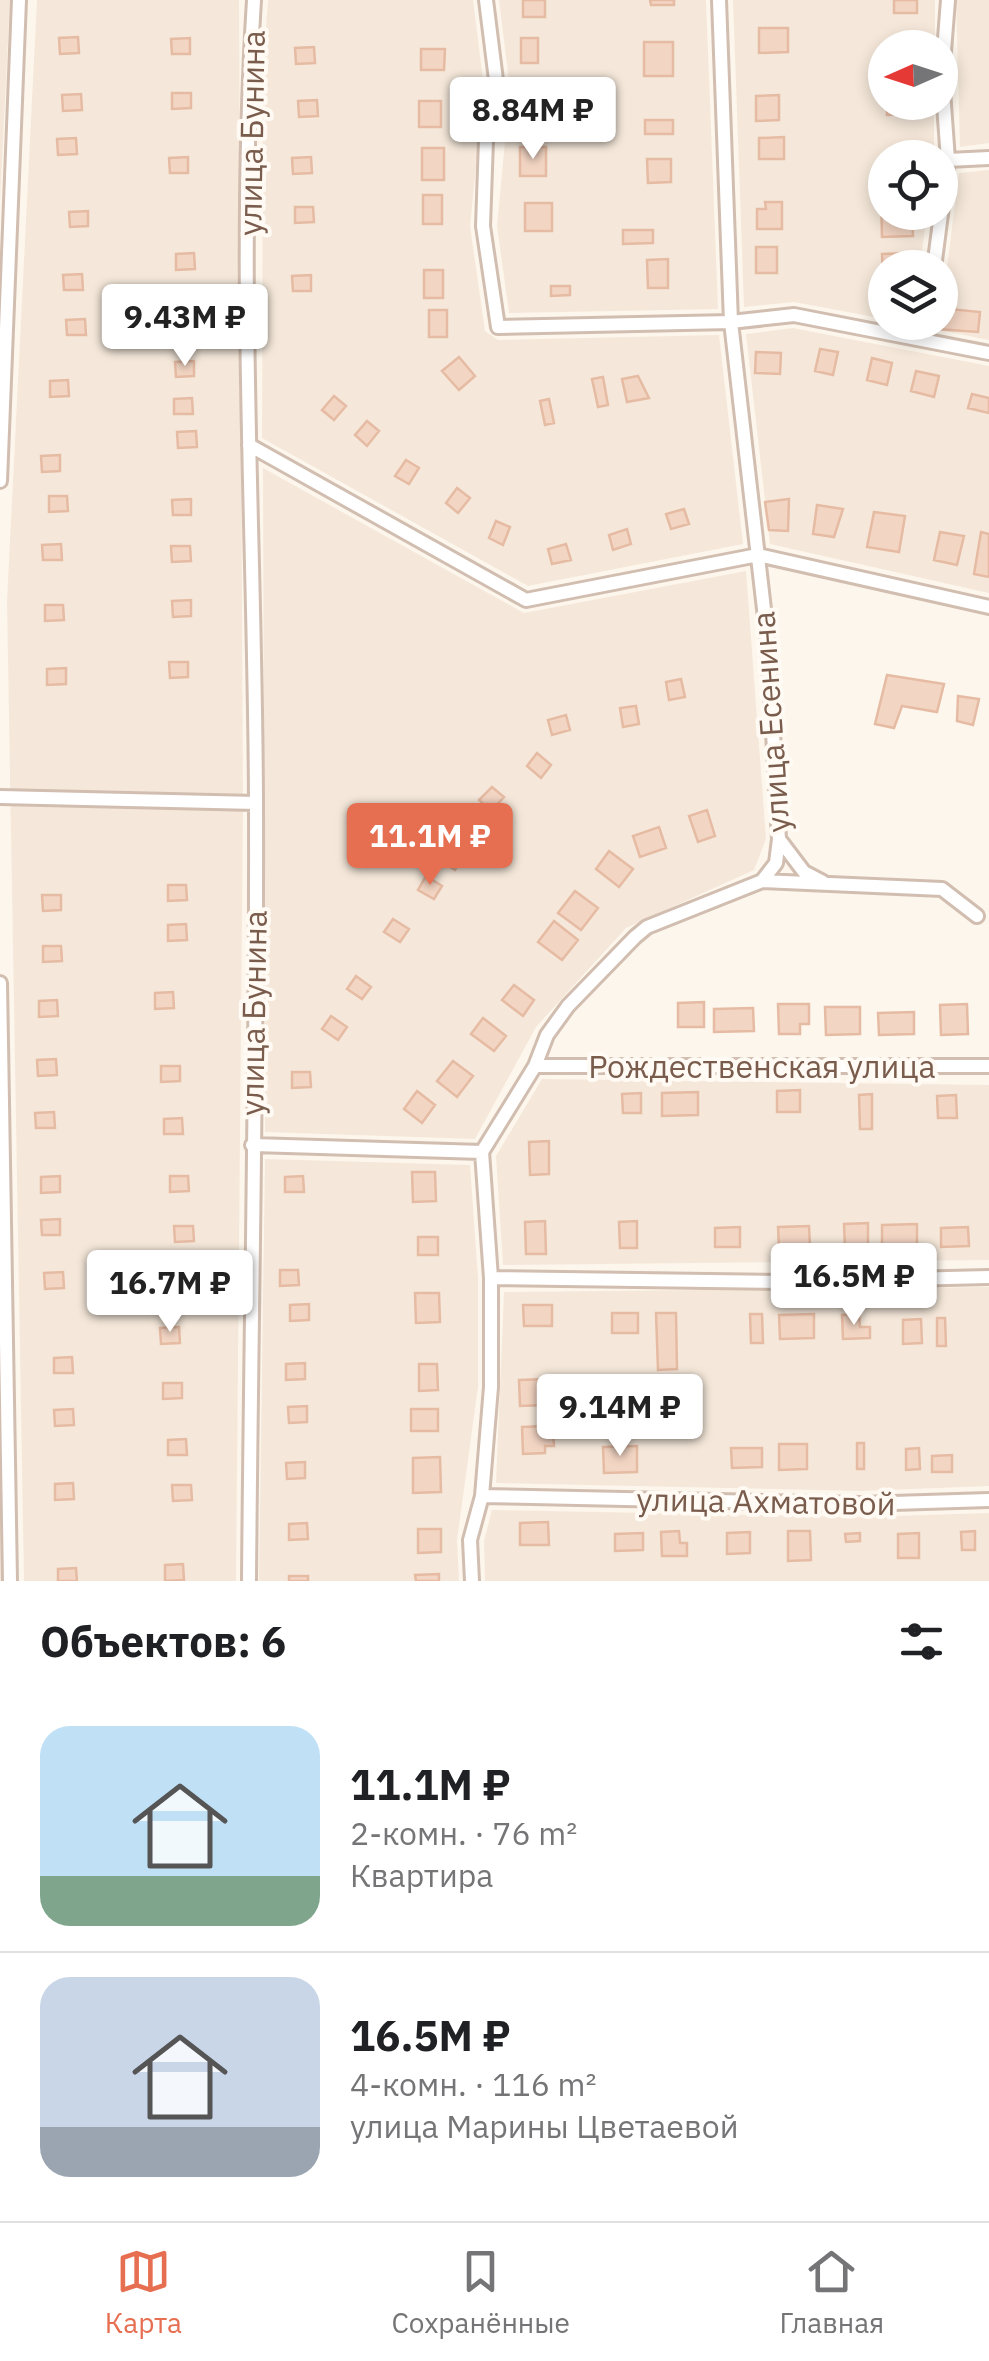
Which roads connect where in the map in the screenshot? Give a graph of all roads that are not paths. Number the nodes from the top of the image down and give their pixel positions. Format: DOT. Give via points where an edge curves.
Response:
graph roads {
  1 [pos="20,0"];
  2 [pos="254,0"];
  3 [pos="486,0"];
  4 [pos="719,0"];
  5 [pos="948,0"];
  6 [pos="947,140"];
  7 [pos="989,158"];
  8 [pos="958,160"];
  9 [pos="731,322"];
  10 [pos="868,329"];
  11 [pos="924,340"];
  12 [pos="989,353"];
  13 [pos="249,445"];
  14 [pos="0,481"];
  15 [pos="758,555"];
  16 [pos="989,607"];
  17 [pos="0,797"];
  18 [pos="256,803"];
  19 [pos="779,839"];
  20 [pos="762,881"];
  21 [pos="830,885"];
  22 [pos="978,916"];
  23 [pos="0,983"];
  24 [pos="1,1055"];
  25 [pos="534,1066"];
  26 [pos="989,1066"];
  27 [pos="252,1145"];
  28 [pos="482,1152"];
  29 [pos="989,1277"];
  30 [pos="491,1278"];
  31 [pos="482,1496"];
  32 [pos="989,1500"];
  33 [pos="10,1581"];
  34 [pos="249,1581"];
  35 [pos="472,1581"];
  1 -- 14 [label="street"];
  2 -- 13 [label="street, улица Бунина"];
  3 -- 9 [label="street" via="497,88 486,140 483,226 498,327"];
  4 -- 9 [label="street, улица Есенина"];
  5 -- 6 [label="street" via="942,77"];
  7 -- 8 [label="street"];
  9 -- 10 [label="street" via="794,315"];
  9 -- 15 [label="street, улица Есенина"];
  11 -- 12 [label="street"];
  13 -- 15 [label="street" via="526,600"];
  13 -- 18 [label="street, улица Бунина"];
  15 -- 16 [label="street"];
  15 -- 19 [label="street, улица Есенина"];
  17 -- 18 [label="street"];
  18 -- 27 [label="street, улица Бунина"];
  19 -- 20 [label="street, улица Есенина" via="776,863"];
  19 -- 21 [label="street" via="804,872"];
  20 -- 21 [label="street"];
  20 -- 25 [label="street, улица Есенина" via="647,927 568,1006"];
  21 -- 22 [label="street" via="942,890"];
  23 -- 24 [label="street"];
  24 -- 33 [label="street"];
  25 -- 26 [label="street, Рождественская улица"];
  25 -- 28 [label="street, улица Есенина"];
  27 -- 28 [label="street"];
  27 -- 34 [label="street, улица Бунина"];
  28 -- 30 [label="street"];
  29 -- 30 [label="street"];
  30 -- 31 [label="street"];
  31 -- 32 [label="street, улица Ахматовой" via="862,1504"];
  31 -- 35 [label="street" via="470,1540"];
}
